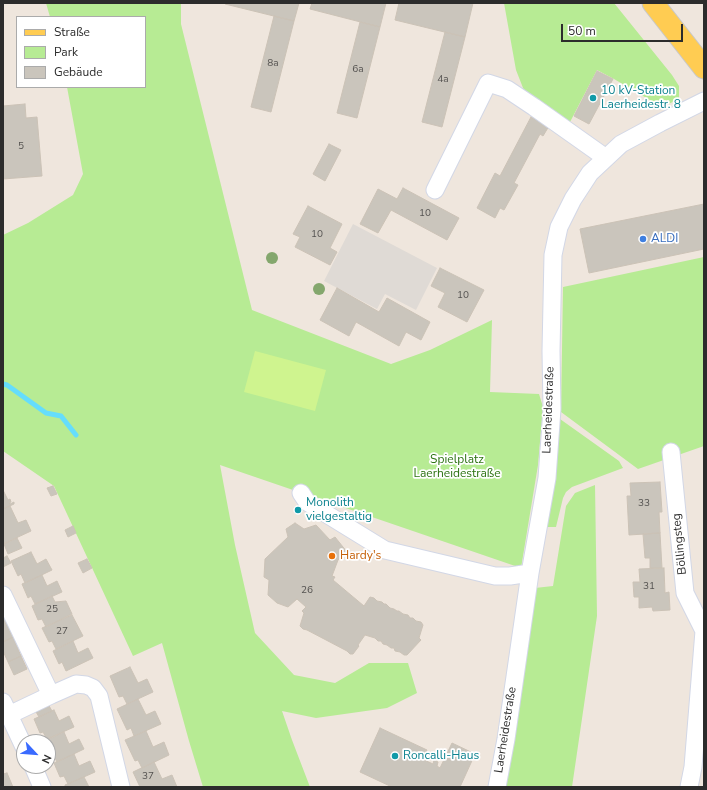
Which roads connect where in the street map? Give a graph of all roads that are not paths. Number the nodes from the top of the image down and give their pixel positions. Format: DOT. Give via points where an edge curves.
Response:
graph roads {
  1 [pos="653,3"];
  2 [pos="704,68"];
  3 [pos="704,101"];
  4 [pos="606,158"];
  5 [pos="435,190"];
  6 [pos="671,452"];
  7 [pos="301,493"];
  8 [pos="530,573"];
  9 [pos="3,595"];
  10 [pos="704,631"];
  11 [pos="50,695"];
  12 [pos="6,708"];
  13 [pos="18,734"];
  14 [pos="36,774"];
  15 [pos="42,787"];
  16 [pos="121,787"];
  17 [pos="497,787"];
  18 [pos="689,787"];
  1 -- 2 [label="main road"];
  3 -- 4 [label="street, Laerheidestraße" via="620,144"];
  4 -- 5 [label="street" via="507,89 488,83"];
  4 -- 8 [label="street, Laerheidestraße" via="590,173 573,199 559,227 553,255 552,409 547,478"];
  6 -- 10 [label="street, Böllingsteg" via="685,593"];
  7 -- 8 [label="street" via="306,502 385,550 495,576"];
  8 -- 17 [label="street, Laerheidestraße"];
  9 -- 11 [label="street"];
  10 -- 18 [label="street, Böllingsteg" via="693,767"];
  11 -- 12 [label="street"];
  11 -- 16 [label="street" via="76,684 93,688 99,696"];
  12 -- 13 [label="street"];
  14 -- 15 [label="street"];
}
